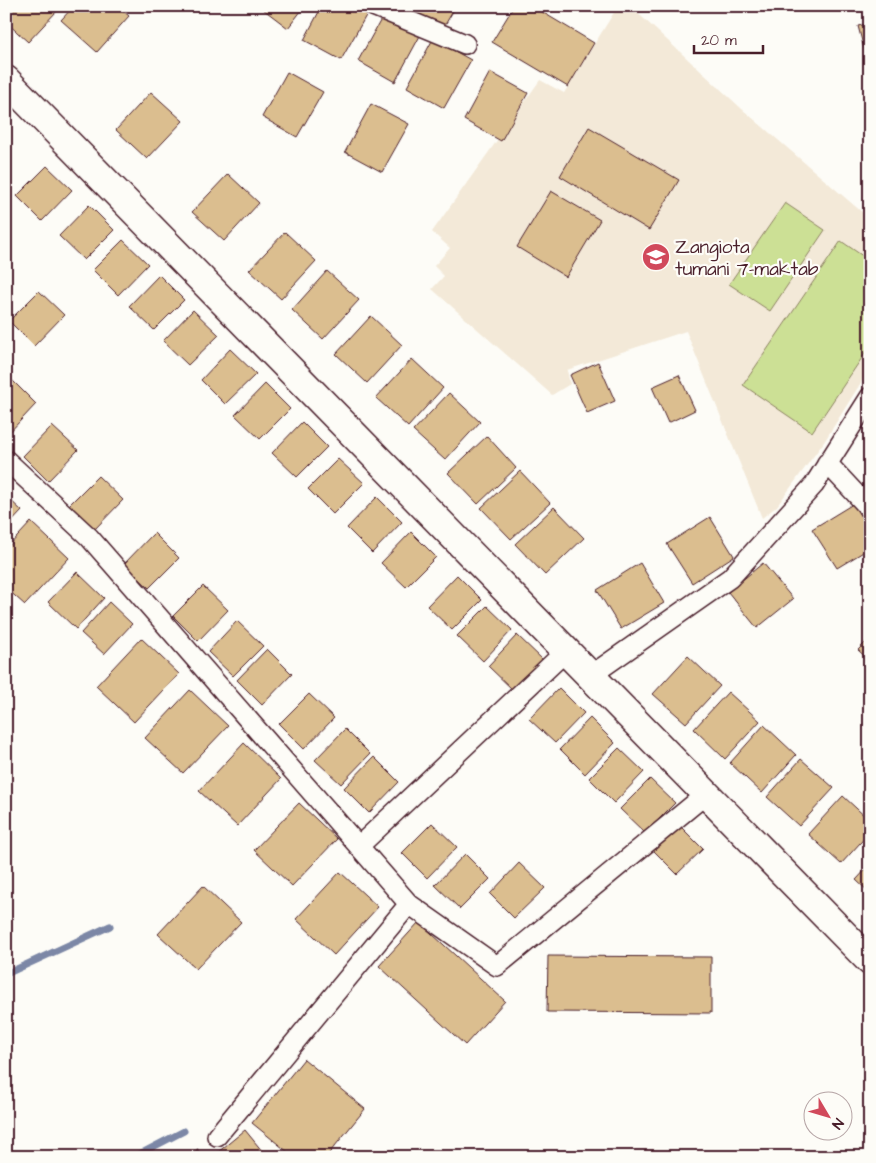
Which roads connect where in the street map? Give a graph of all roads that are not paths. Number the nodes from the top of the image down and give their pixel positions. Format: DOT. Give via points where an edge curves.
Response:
graph roads {
  1 [pos="373,6"];
  2 [pos="465,44"];
  3 [pos="6,80"];
  4 [pos="870,397"];
  5 [pos="6,460"];
  6 [pos="827,464"];
  7 [pos="870,509"];
  8 [pos="566,652"];
  9 [pos="590,676"];
  10 [pos="704,795"];
  11 [pos="358,846"];
  12 [pos="409,904"];
  13 [pos="870,961"];
  14 [pos="217,1136"];
  1 -- 2 [label="street"];
  3 -- 8 [label="main road"];
  4 -- 6 [label="street"];
  5 -- 11 [label="street" via="89,537"];
  6 -- 7 [label="street"];
  6 -- 9 [label="street" via="814,485 730,578"];
  8 -- 9 [label="main road"];
  8 -- 11 [label="street"];
  9 -- 10 [label="main road"];
  10 -- 12 [label="street" via="497,966"];
  10 -- 13 [label="main road"];
  11 -- 12 [label="street"];
  12 -- 14 [label="street"];
}
